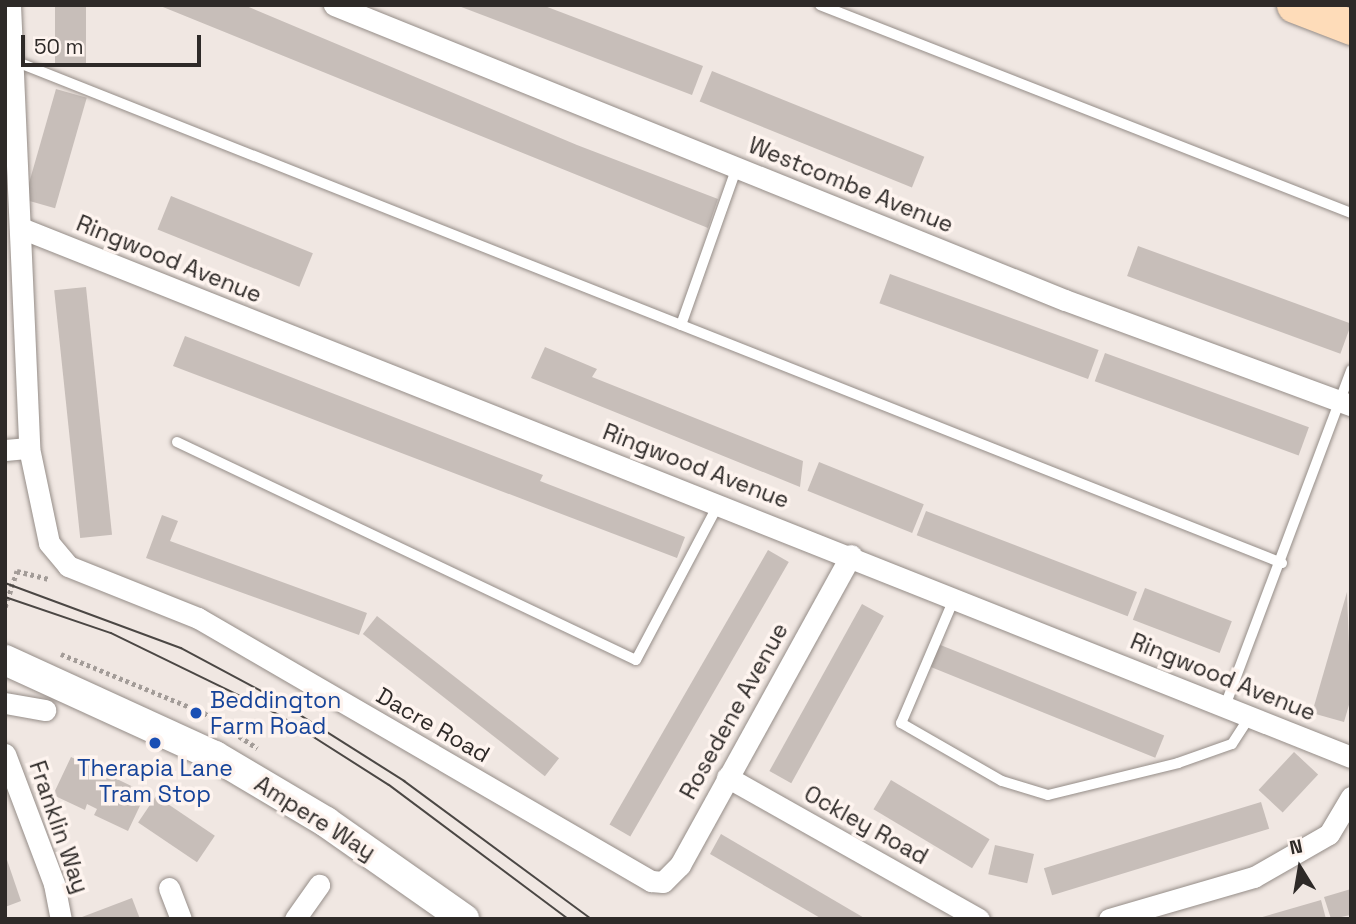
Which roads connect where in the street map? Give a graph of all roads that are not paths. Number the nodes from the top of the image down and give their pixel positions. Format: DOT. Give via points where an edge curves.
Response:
graph roads {
  1 [pos="10,5"];
  2 [pos="334,5"];
  3 [pos="820,5"];
  4 [pos="1294,5"];
  5 [pos="1351,27"];
  6 [pos="10,60"];
  7 [pos="737,167"];
  8 [pos="1351,213"];
  9 [pos="22,228"];
  10 [pos="681,325"];
  11 [pos="1351,370"];
  12 [pos="1345,403"];
  13 [pos="177,442"];
  14 [pos="29,448"];
  15 [pos="5,450"];
  16 [pos="719,503"];
  17 [pos="851,555"];
  18 [pos="1282,563"];
  19 [pos="954,599"];
  20 [pos="5,660"];
  21 [pos="5,703"];
  22 [pos="1225,706"];
  23 [pos="45,710"];
  24 [pos="1250,716"];
  25 [pos="5,754"];
  26 [pos="1351,757"];
  27 [pos="727,777"];
  28 [pos="1351,797"];
  29 [pos="656,882"];
  30 [pos="319,885"];
  31 [pos="169,888"];
  32 [pos="61,919"];
  33 [pos="181,919"];
  34 [pos="295,919"];
  35 [pos="464,919"];
  36 [pos="979,919"];
  37 [pos="1109,919"];
  1 -- 6 [label="street"];
  2 -- 7 [label="street, Westcombe Avenue"];
  3 -- 8 [label="lane"];
  4 -- 5 [label="main road"];
  6 -- 9 [label="street"];
  6 -- 10 [label="lane"];
  7 -- 10 [label="lane"];
  7 -- 12 [label="street, Westcombe Avenue" via="1065,300"];
  9 -- 14 [label="street"];
  9 -- 16 [label="street, Ringwood Avenue"];
  10 -- 18 [label="lane"];
  11 -- 12 [label="lane"];
  12 -- 18 [label="lane"];
  13 -- 16 [label="lane" via="636,660"];
  14 -- 15 [label="street"];
  14 -- 29 [label="street, Dacre Road" via="49,543 68,566 198,618"];
  16 -- 17 [label="street, Ringwood Avenue"];
  17 -- 19 [label="street, Ringwood Avenue"];
  17 -- 27 [label="street, Rosedene Avenue"];
  18 -- 22 [label="lane"];
  19 -- 22 [label="street, Ringwood Avenue"];
  19 -- 24 [label="lane" via="901,723 1002,781 1048,795 1178,764 1232,744"];
  20 -- 35 [label="street, Ampere Way" via="215,756 326,822"];
  21 -- 23 [label="street"];
  22 -- 24 [label="street, Ringwood Avenue"];
  24 -- 26 [label="street, Ringwood Avenue"];
  25 -- 32 [label="street, Franklin Way" via="54,884"];
  27 -- 29 [label="street, Rosedene Avenue" via="673,876"];
  27 -- 36 [label="street, Ockley Road"];
  28 -- 37 [label="street" via="1329,834 1254,877"];
  30 -- 34 [label="street"];
  31 -- 33 [label="street"];
}
